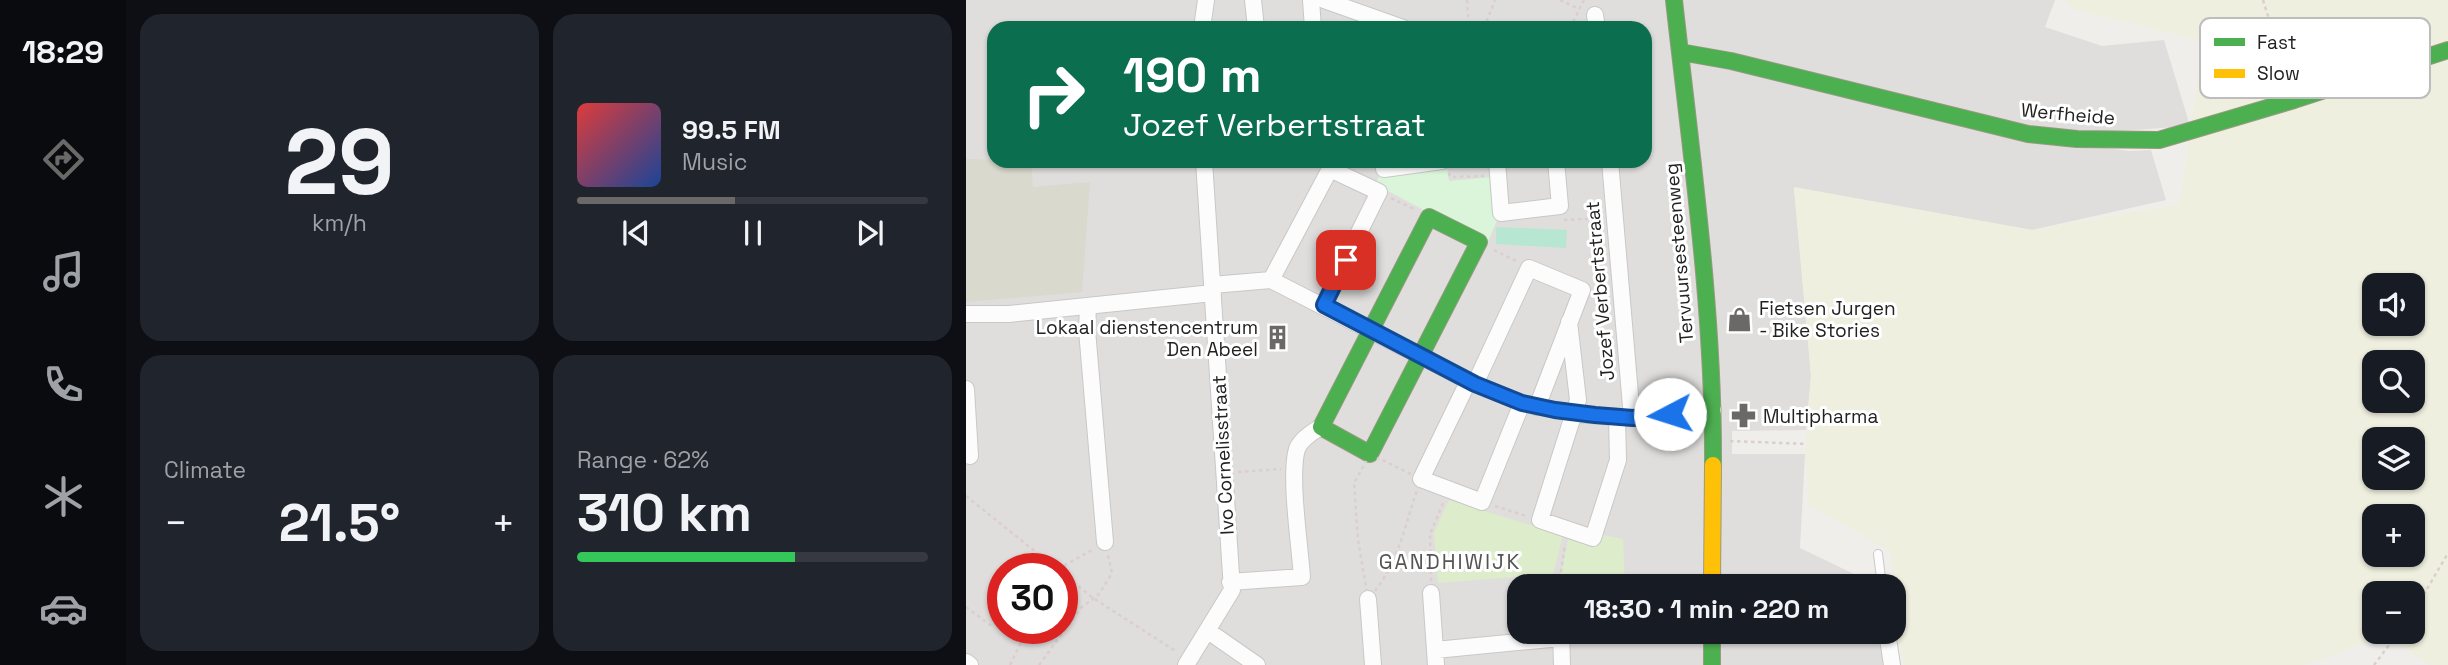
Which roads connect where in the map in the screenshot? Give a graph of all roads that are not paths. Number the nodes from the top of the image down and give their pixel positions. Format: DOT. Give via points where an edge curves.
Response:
graph roads {
  1 [pos="1206,0"];
  2 [pos="1253,0"];
  3 [pos="1311,0"];
  4 [pos="1324,0"];
  5 [pos="1674,0"];
  6 [pos="1203,21"];
  7 [pos="1255,21"];
  8 [pos="1312,21"];
  9 [pos="1369,21"];
  10 [pos="2448,50"];
  11 [pos="1680,52"];
  12 [pos="2430,56"];
  13 [pos="2300,98"];
  14 [pos="1205,168"];
  15 [pos="1497,168"];
  16 [pos="1557,168"];
  17 [pos="1611,168"];
  18 [pos="1271,280"];
  19 [pos="1212,289"];
  20 [pos="1324,305"];
  21 [pos="1088,306"];
  22 [pos="966,314"];
  23 [pos="1569,322"];
  24 [pos="1372,330"];
  25 [pos="1422,356"];
  26 [pos="1472,382"];
  27 [pos="966,389"];
  28 [pos="1529,405"];
  29 [pos="1713,410"];
  30 [pos="1575,414"];
  31 [pos="1625,417"];
  32 [pos="1321,427"];
  33 [pos="970,456"];
  34 [pos="1105,542"];
  35 [pos="1878,554"];
  36 [pos="1712,574"];
  37 [pos="1880,574"];
  38 [pos="1230,582"];
  39 [pos="1431,593"];
  40 [pos="1367,599"];
  41 [pos="1208,631"];
  42 [pos="1509,644"];
  43 [pos="1561,644"];
  44 [pos="1712,644"];
  45 [pos="1889,644"];
  46 [pos="1435,657"];
  47 [pos="966,662"];
  48 [pos="1187,662"];
  49 [pos="970,665"];
  50 [pos="1256,665"];
  51 [pos="1373,665"];
  52 [pos="1562,665"];
  53 [pos="1712,665"];
  54 [pos="1892,665"];
  1 -- 6 [label="street"];
  2 -- 7 [label="street"];
  3 -- 8 [label="street"];
  4 -- 9 [label="street"];
  5 -- 11 [label="street, Tervuursesteenweg"];
  10 -- 12 [label="street, Werfheide"];
  11 -- 13 [label="street, Werfheide" via="2028,134 2077,139 2159,140"];
  11 -- 29 [label="street, Tervuursesteenweg"];
  14 -- 19 [label="street, Ivo Cornelisstraat"];
  15 -- 16 [label="street" via="1501,213 1560,206"];
  17 -- 31 [label="street, Jozef Verbertstraat"];
  18 -- 19 [label="street"];
  18 -- 20 [label="street"];
  18 -- 20 [label="street" via="1330,169 1379,192"];
  19 -- 21 [label="street"];
  19 -- 38 [label="street, Ivo Cornelisstraat"];
  20 -- 24 [label="street"];
  21 -- 22 [label="street"];
  21 -- 34 [label="street"];
  23 -- 26 [label="street, Jozef Verbertstraat" via="1582,290 1528,268"];
  23 -- 28 [label="street, Jozef Verbertstraat"];
  23 -- 30 [label="street, Jozef Verbertstraat" via="1578,400"];
  24 -- 25 [label="street"];
  24 -- 25 [label="street" via="1429,217 1479,242"];
  24 -- 32 [label="street"];
  25 -- 26 [label="street"];
  25 -- 32 [label="street" via="1370,454"];
  26 -- 28 [label="street"];
  26 -- 28 [label="street, Jozef Verbertstraat" via="1421,479 1482,502"];
  27 -- 33 [label="street"];
  28 -- 30 [label="street"];
  29 -- 31 [label="street"];
  29 -- 36 [label="street, Tervuursesteenweg"];
  30 -- 31 [label="street"];
  30 -- 31 [label="street, Jozef Verbertstraat" via="1540,520 1593,538 1618,460"];
  32 -- 38 [label="street" via="1298,446 1294,468 1302,578"];
  35 -- 37 [label="lane"];
  38 -- 41 [label="street, Ivo Cornelisstraat" via="1232,590"];
  39 -- 46 [label="street"];
  40 -- 51 [label="street"];
  41 -- 48 [label="street, Ivo Cornelisstraat"];
  41 -- 50 [label="street"];
  42 -- 46 [label="street"];
  43 -- 52 [label="street"];
  44 -- 53 [label="street"];
  45 -- 54 [label="street"];
  47 -- 49 [label="street"];
}
